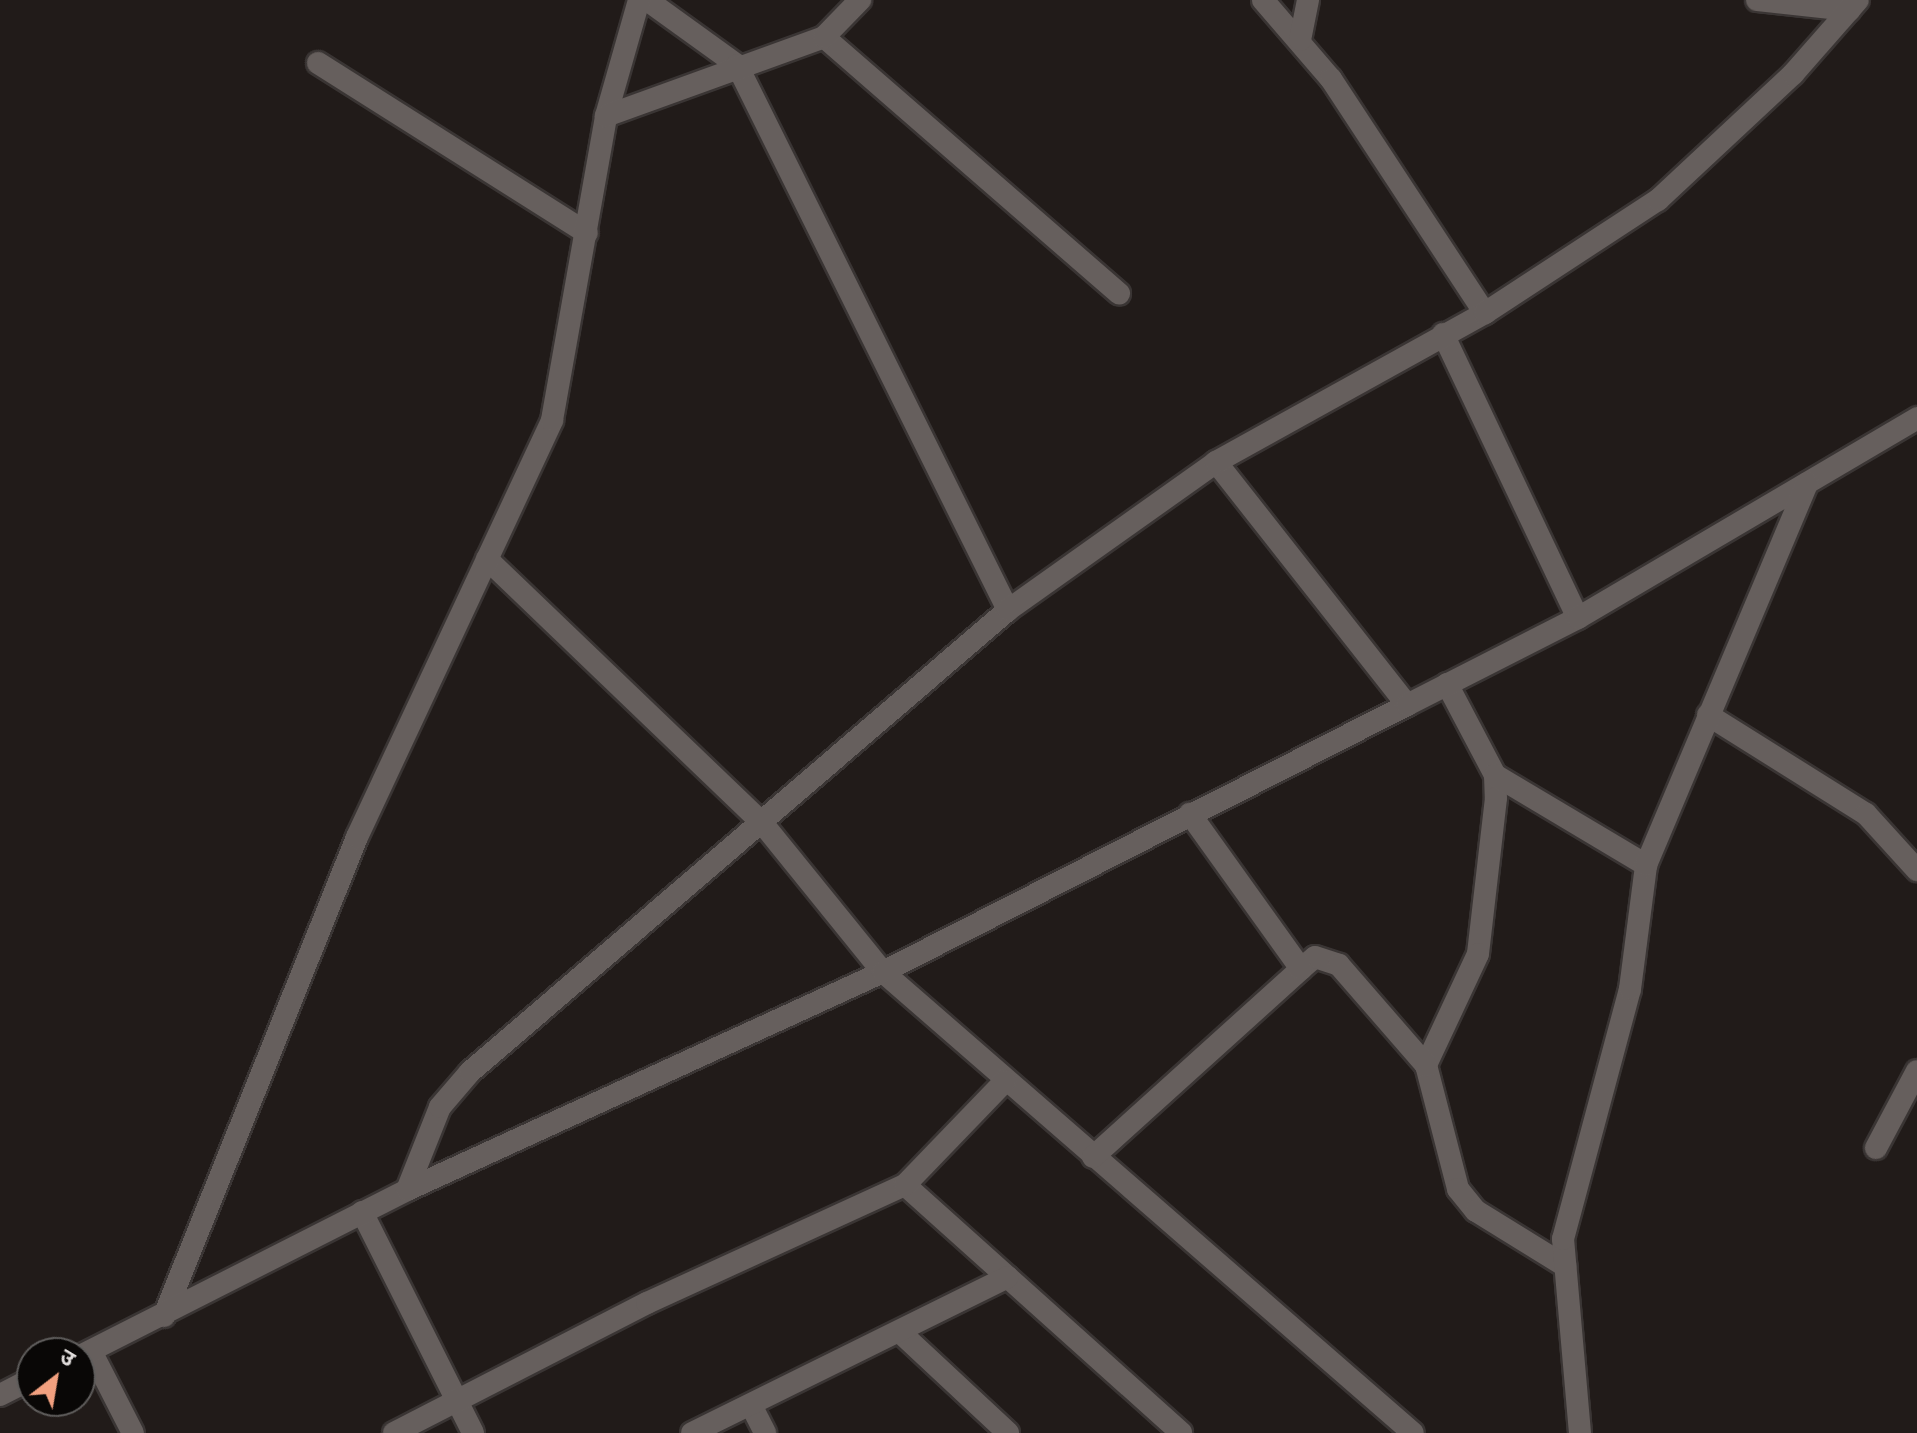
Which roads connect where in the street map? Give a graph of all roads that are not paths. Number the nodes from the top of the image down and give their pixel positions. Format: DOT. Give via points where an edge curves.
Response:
graph roads {
  1 [pos="639,0"];
  2 [pos="647,0"];
  3 [pos="860,0"];
  4 [pos="1263,0"];
  5 [pos="1308,0"];
  6 [pos="1757,0"];
  7 [pos="1854,5"];
  8 [pos="824,37"];
  9 [pos="1300,40"];
  10 [pos="318,63"];
  11 [pos="737,65"];
  12 [pos="606,116"];
  13 [pos="587,233"];
  14 [pos="1119,293"];
  15 [pos="1485,313"];
  16 [pos="1443,334"];
  17 [pos="1917,418"];
  18 [pos="1216,462"];
  19 [pos="1807,484"];
  20 [pos="487,559"];
  21 [pos="1008,610"];
  22 [pos="1578,618"];
  23 [pos="1447,684"];
  24 [pos="1407,705"];
  25 [pos="1708,715"];
  26 [pos="1495,775"];
  27 [pos="1190,814"];
  28 [pos="763,824"];
  29 [pos="1646,865"];
  30 [pos="1917,870"];
  31 [pos="1301,969"];
  32 [pos="883,972"];
  33 [pos="1426,1065"];
  34 [pos="1917,1071"];
  35 [pos="1005,1081"];
  36 [pos="1876,1148"];
  37 [pos="1093,1157"];
  38 [pos="905,1185"];
  39 [pos="407,1190"];
  40 [pos="362,1212"];
  41 [pos="1565,1266"];
  42 [pos="1007,1277"];
  43 [pos="164,1316"];
  44 [pos="902,1334"];
  45 [pos="96,1348"];
  46 [pos="96,1370"];
  47 [pos="457,1399"];
  48 [pos="751,1405"];
  49 [pos="133,1433"];
  50 [pos="394,1433"];
  51 [pos="473,1433"];
  52 [pos="692,1433"];
  53 [pos="765,1433"];
  54 [pos="1008,1433"];
  55 [pos="1181,1433"];
  56 [pos="1413,1433"];
  57 [pos="1580,1433"];
  1 -- 12 [label="street"];
  2 -- 11 [label="street"];
  3 -- 8 [label="street"];
  4 -- 9 [label="street"];
  5 -- 9 [label="street"];
  6 -- 7 [label="street"];
  7 -- 15 [label="street" via="1658,200"];
  8 -- 11 [label="street"];
  8 -- 14 [label="street"];
  9 -- 15 [label="street"];
  10 -- 13 [label="street"];
  11 -- 12 [label="street"];
  11 -- 21 [label="street"];
  12 -- 13 [label="street"];
  13 -- 20 [label="street" via="563,387"];
  15 -- 16 [label="street"];
  16 -- 18 [label="street"];
  16 -- 22 [label="street"];
  17 -- 19 [label="street"];
  18 -- 21 [label="street"];
  18 -- 24 [label="street"];
  19 -- 22 [label="street"];
  19 -- 25 [label="street"];
  20 -- 28 [label="street"];
  20 -- 43 [label="street" via="357,837"];
  21 -- 28 [label="street"];
  22 -- 23 [label="street"];
  23 -- 24 [label="street"];
  23 -- 26 [label="street"];
  24 -- 27 [label="street"];
  25 -- 29 [label="street"];
  25 -- 30 [label="street" via="1866,814"];
  26 -- 29 [label="street"];
  26 -- 33 [label="street" via="1482,939"];
  27 -- 31 [label="street"];
  27 -- 32 [label="street"];
  28 -- 32 [label="street"];
  28 -- 39 [label="street" via="451,1091"];
  29 -- 41 [label="street" via="1630,989 1563,1239"];
  31 -- 33 [label="street" via="1315,957 1339,965"];
  31 -- 37 [label="street"];
  32 -- 35 [label="street"];
  32 -- 39 [label="street"];
  33 -- 41 [label="street" via="1458,1189 1476,1211"];
  34 -- 36 [label="street"];
  35 -- 37 [label="street"];
  35 -- 38 [label="street"];
  37 -- 56 [label="street"];
  38 -- 42 [label="street"];
  38 -- 47 [label="street"];
  39 -- 40 [label="street"];
  40 -- 43 [label="street"];
  40 -- 47 [label="street"];
  41 -- 57 [label="street"];
  42 -- 44 [label="street"];
  42 -- 55 [label="street"];
  43 -- 45 [label="street"];
  44 -- 48 [label="street"];
  44 -- 54 [label="street"];
  46 -- 49 [label="street"];
  47 -- 50 [label="street"];
  47 -- 51 [label="street"];
  48 -- 52 [label="street"];
  48 -- 53 [label="street"];
}
